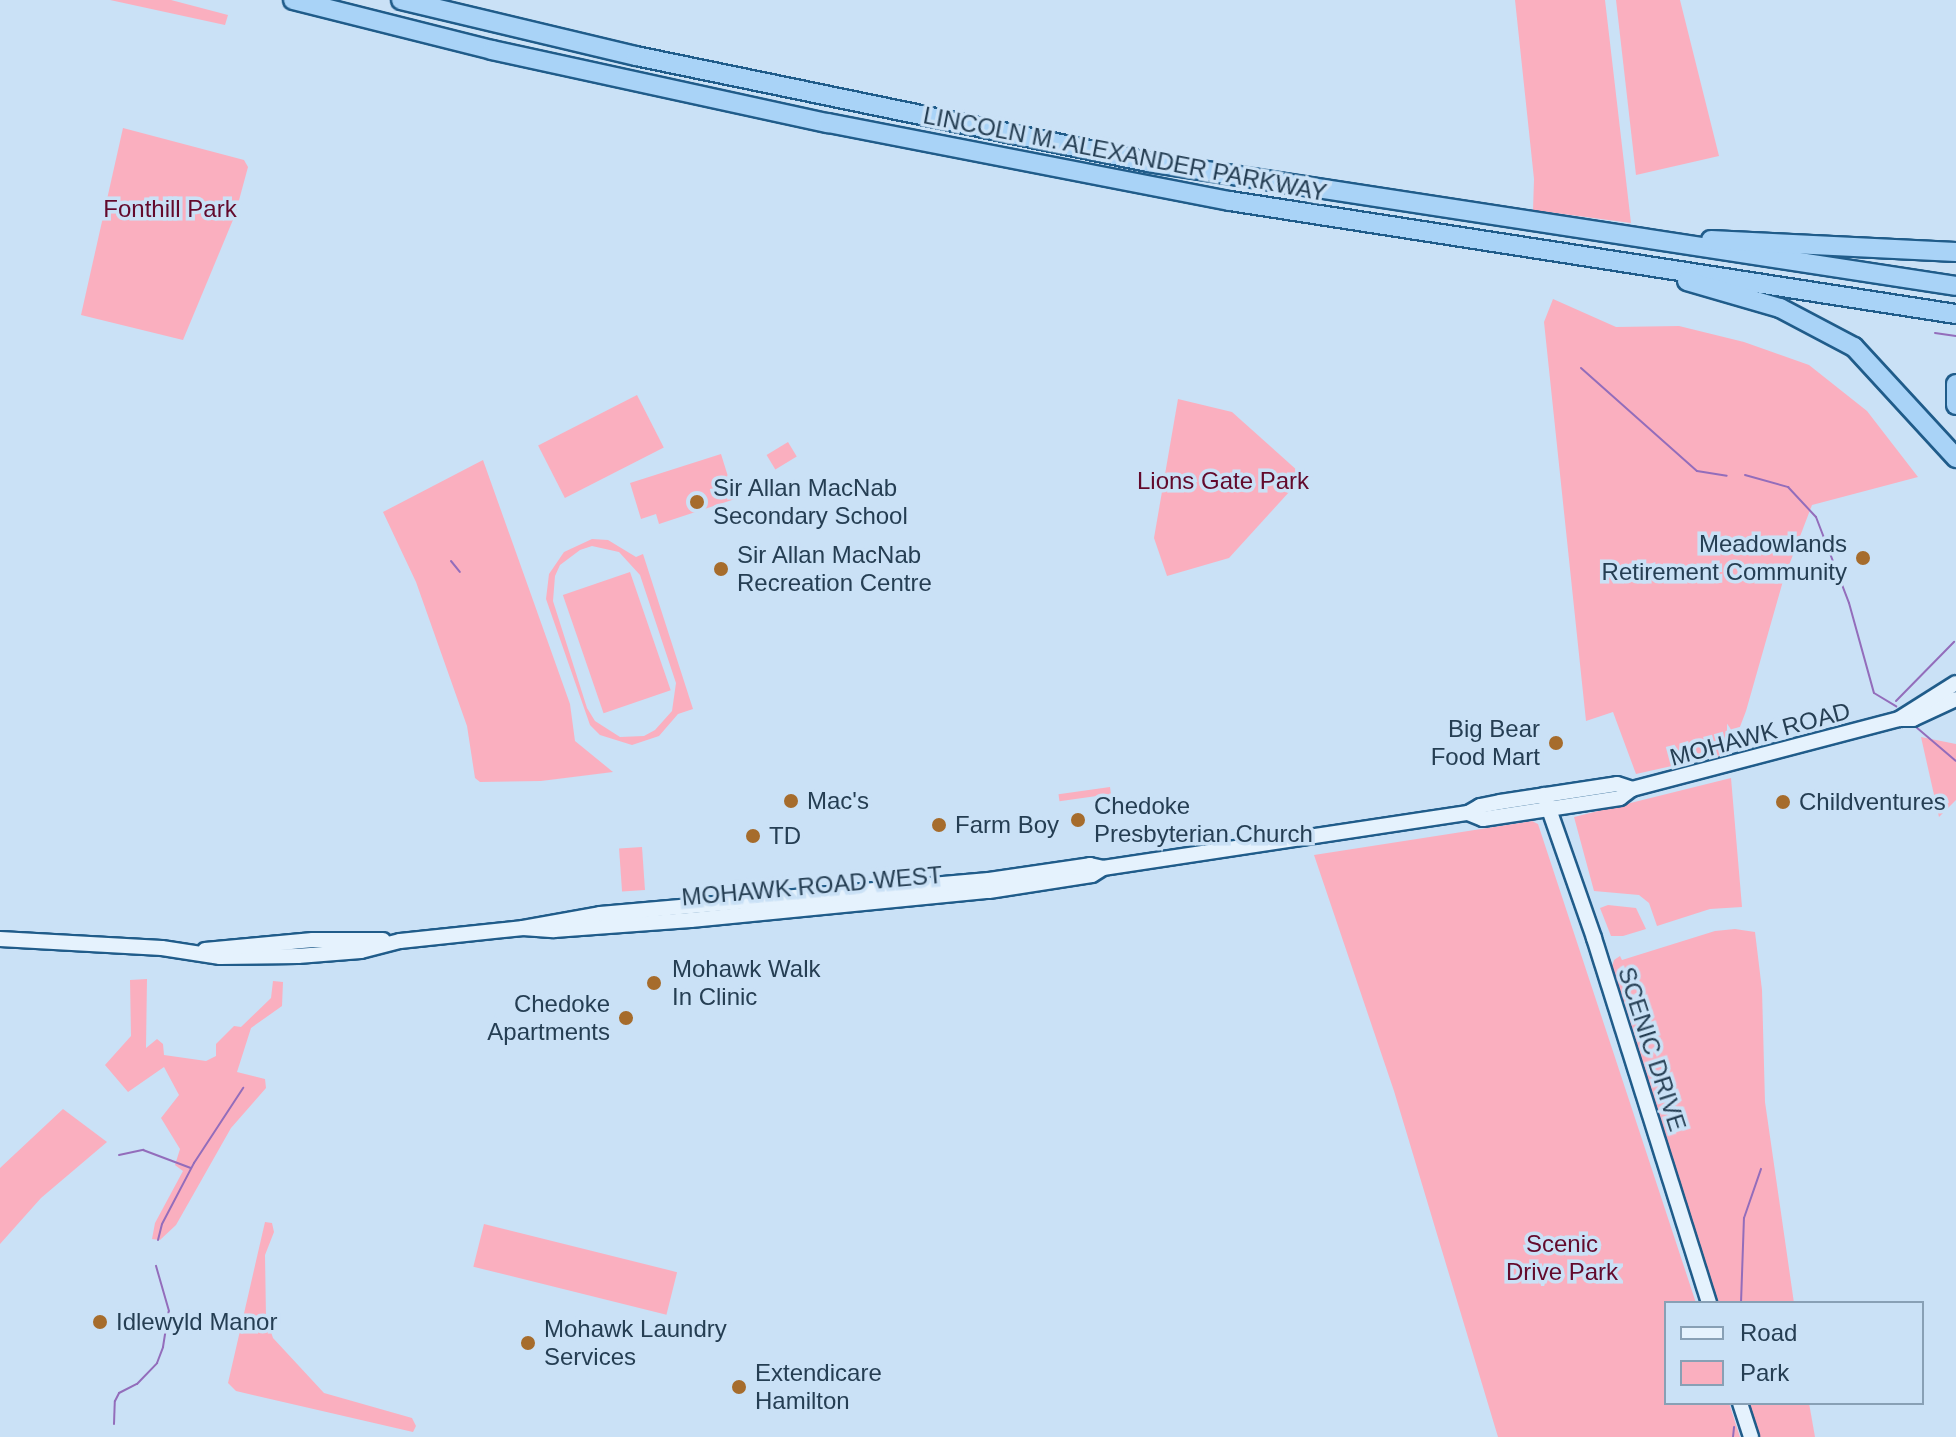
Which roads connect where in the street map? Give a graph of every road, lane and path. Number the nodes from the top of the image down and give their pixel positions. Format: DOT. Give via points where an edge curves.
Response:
graph roads {
  1 [pos="293,0"];
  2 [pos="401,0"];
  3 [pos="1661,242"];
  4 [pos="1956,252"];
  5 [pos="1670,272"];
  6 [pos="1956,286"];
  7 [pos="1956,314"];
  8 [pos="1956,384"];
  9 [pos="1956,405"];
  10 [pos="1956,458"];
  11 [pos="1956,683"];
  12 [pos="1956,699"];
  13 [pos="1899,719"];
  14 [pos="1546,802"];
  15 [pos="1103,868"];
  16 [pos="783,898"];
  17 [pos="766,913"];
  18 [pos="523,928"];
  19 [pos="0,939"];
  20 [pos="1708,1301"];
  21 [pos="1741,1405"];
  22 [pos="1751,1437"];
  1 -- 5 [label="highway, LINCOLN M. ALEXANDER PARKWAY" via="500,52 828,123 1230,201"];
  2 -- 3 [label="highway, LINCOLN M. ALEXANDER PARKWAY" via="1148,162"];
  3 -- 4 [label="highway" via="1721,239"];
  3 -- 6 [label="highway, LINCOLN M. ALEXANDER PARKWAY"];
  5 -- 7 [label="highway, LINCOLN M. ALEXANDER PARKWAY"];
  5 -- 10 [label="highway" via="1698,286 1780,308 1854,347"];
  8 -- 9 [label="highway"];
  11 -- 13 [label="main road, MOHAWK ROAD"];
  12 -- 13 [label="main road, MOHAWK ROAD" via="1913,719"];
  13 -- 14 [label="main road, MOHAWK ROAD" via="1632,789 1617,784"];
  14 -- 15 [label="main road, MOHAWK ROAD WEST" via="1480,806 1468,813"];
  14 -- 20 [label="main road, SCENIC DRIVE"];
  15 -- 16 [label="main road, MOHAWK ROAD WEST" via="1090,865 989,880"];
  15 -- 17 [label="main road, MOHAWK ROAD WEST" via="1092,875 989,891"];
  16 -- 17 [label="main road"];
  16 -- 18 [label="main road, MOHAWK ROAD WEST" via="600,914"];
  17 -- 18 [label="main road, MOHAWK ROAD WEST"];
  18 -- 19 [label="main road, MOHAWK ROAD WEST" via="400,941 313,940 193,952"];
  21 -- 22 [label="main road"];
}
